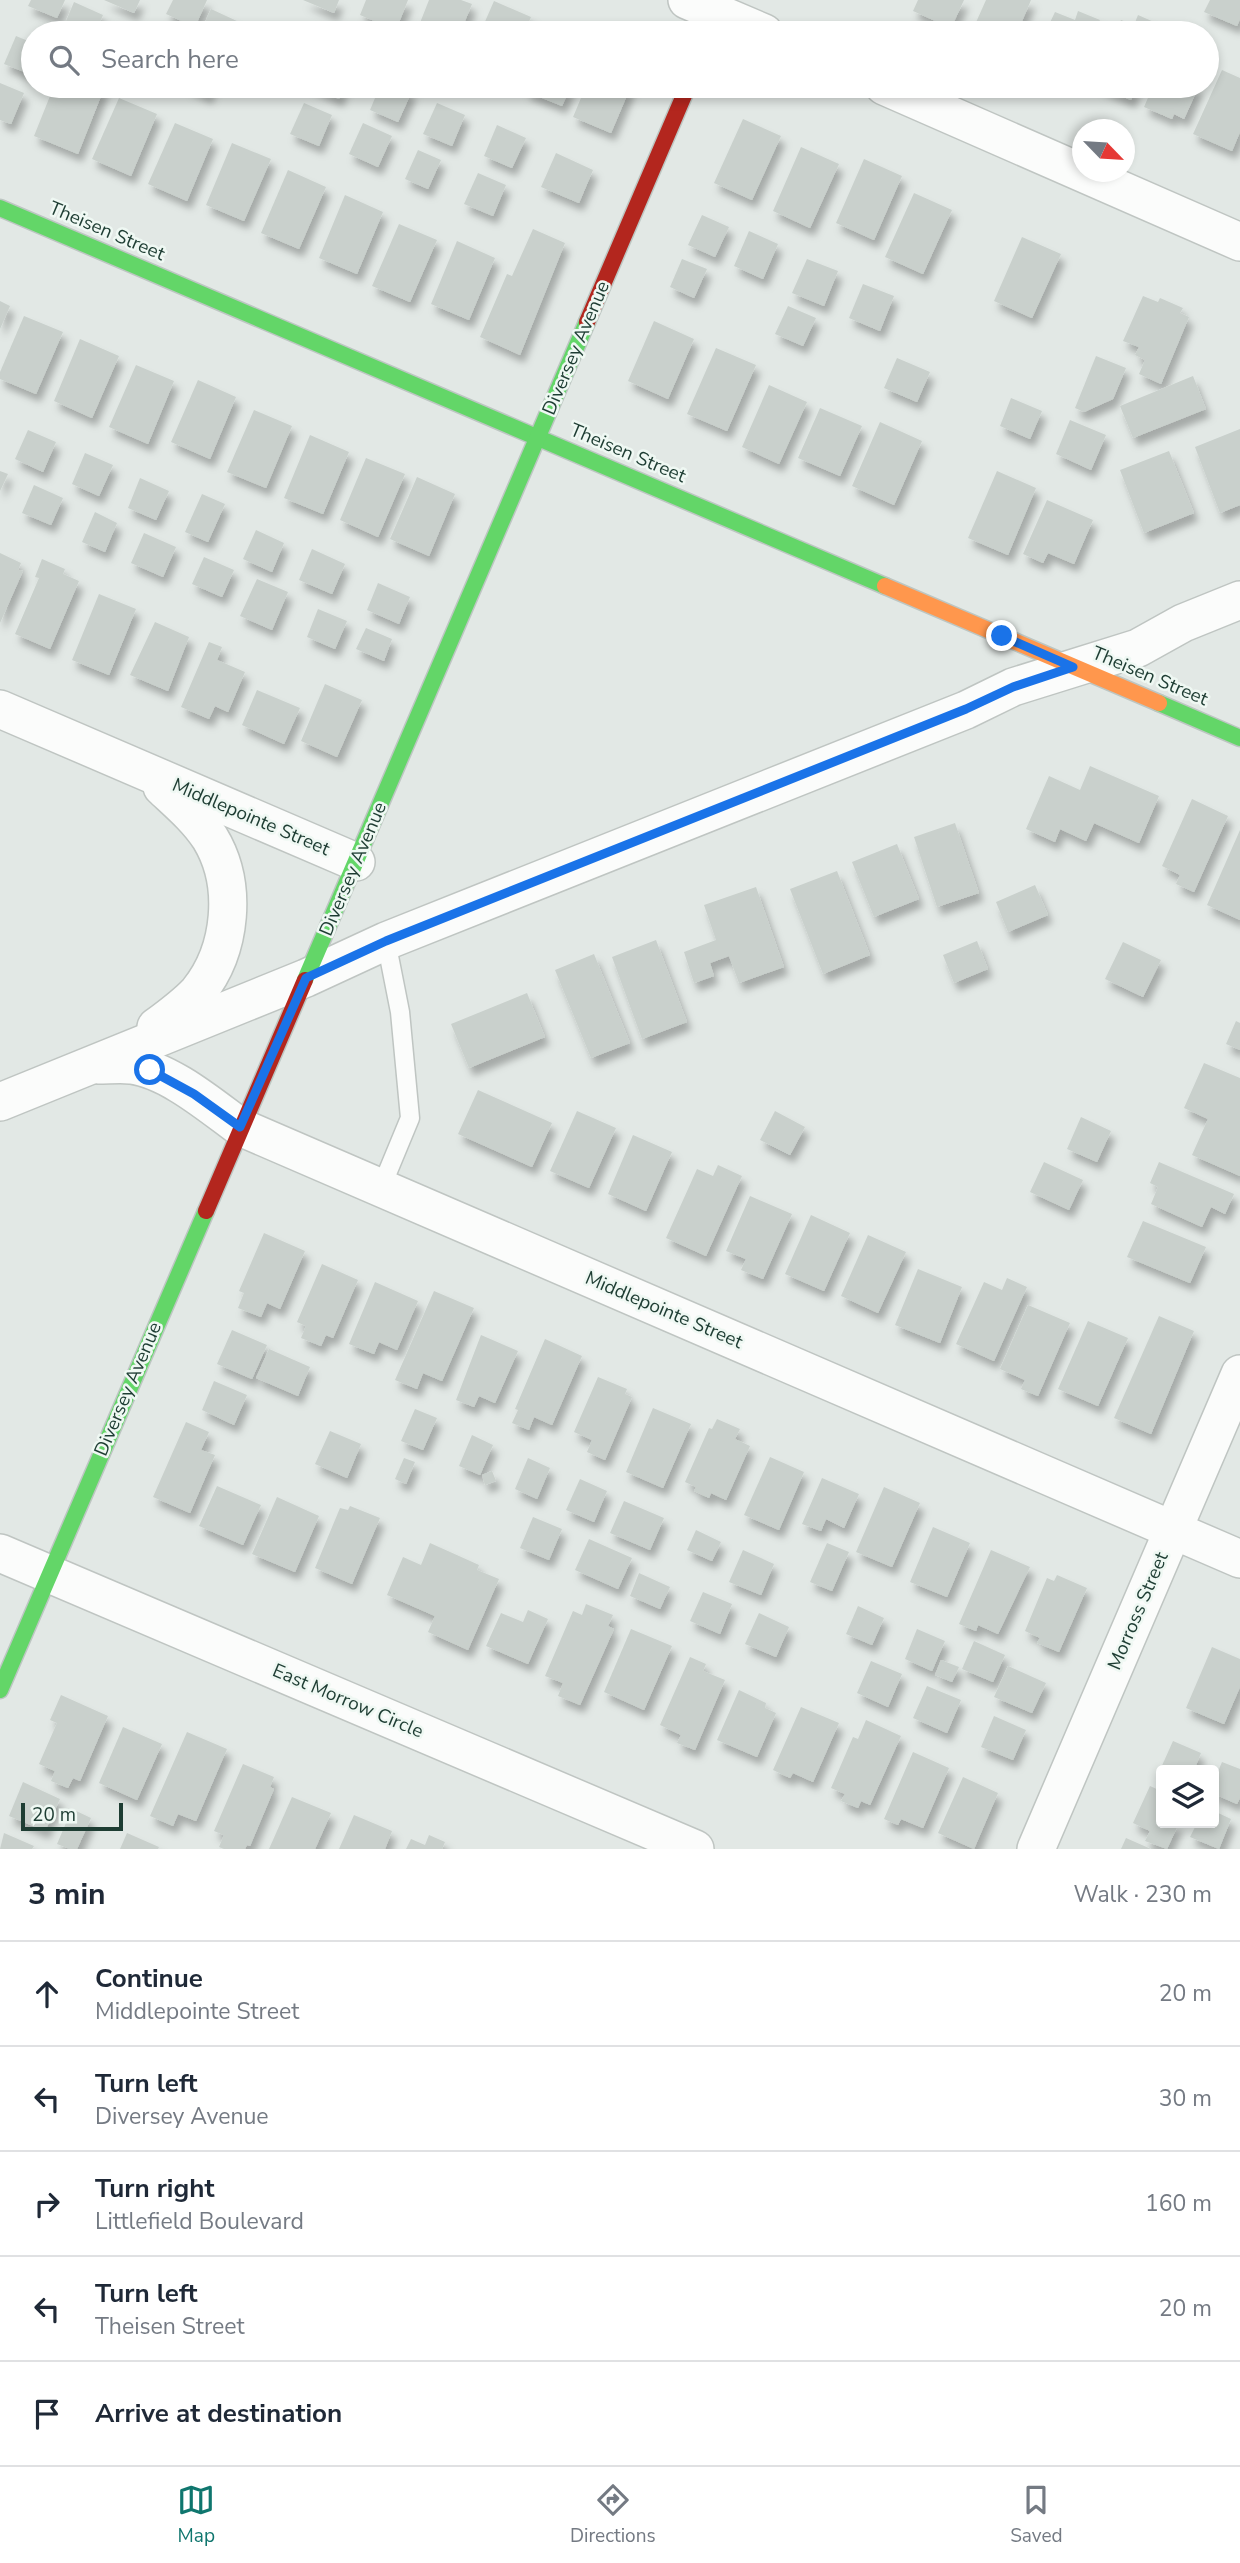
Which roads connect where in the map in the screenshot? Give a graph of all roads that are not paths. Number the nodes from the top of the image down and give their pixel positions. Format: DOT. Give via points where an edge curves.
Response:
graph roads {
  1 [pos="687,0"];
  2 [pos="719,16"];
  3 [pos="683,98"];
  4 [pos="911,98"];
  5 [pos="0,208"];
  6 [pos="1240,242"];
  7 [pos="538,438"];
  8 [pos="1240,600"];
  9 [pos="1073,667"];
  10 [pos="0,709"];
  11 [pos="1240,738"];
  12 [pos="146,772"];
  13 [pos="356,862"];
  14 [pos="386,941"];
  15 [pos="306,978"];
  16 [pos="104,1060"];
  17 [pos="0,1102"];
  18 [pos="240,1127"];
  19 [pos="381,1188"];
  20 [pos="1240,1374"];
  21 [pos="1173,1530"];
  22 [pos="0,1553"];
  23 [pos="1240,1559"];
  24 [pos="49,1574"];
  25 [pos="0,1690"];
  26 [pos="695,1849"];
  27 [pos="1036,1849"];
  1 -- 2 [label="street"];
  3 -- 7 [label="street, Diversey Avenue"];
  4 -- 6 [label="street"];
  5 -- 7 [label="street, Theisen Street"];
  7 -- 9 [label="street, Theisen Street"];
  7 -- 13 [label="street, Diversey Avenue"];
  8 -- 9 [label="street" via="1138,648"];
  9 -- 11 [label="street, Theisen Street"];
  9 -- 14 [label="street" via="1013,687"];
  10 -- 12 [label="street, Middlepointe Street"];
  12 -- 13 [label="street, Middlepointe Street"];
  12 -- 16 [label="street, Middlepointe Street" via="192,814 210,839 226,883 227,921 218,958 198,991 176,1012"];
  13 -- 15 [label="street, Diversey Avenue"];
  14 -- 15 [label="street"];
  14 -- 19 [label="lane" via="400,1012 410,1118"];
  15 -- 16 [label="street"];
  15 -- 18 [label="street, Diversey Avenue"];
  16 -- 17 [label="street"];
  16 -- 18 [label="street, Middlepointe Street" via="150,1070"];
  18 -- 19 [label="street, Middlepointe Street"];
  18 -- 24 [label="street, Diversey Avenue"];
  19 -- 21 [label="street, Middlepointe Street"];
  20 -- 21 [label="street, Morross Street"];
  21 -- 23 [label="street, Middlepointe Street"];
  21 -- 27 [label="street, Morross Street"];
  22 -- 24 [label="street, East Morrow Circle"];
  24 -- 25 [label="street, Diversey Avenue"];
  24 -- 26 [label="street, East Morrow Circle"];
}
